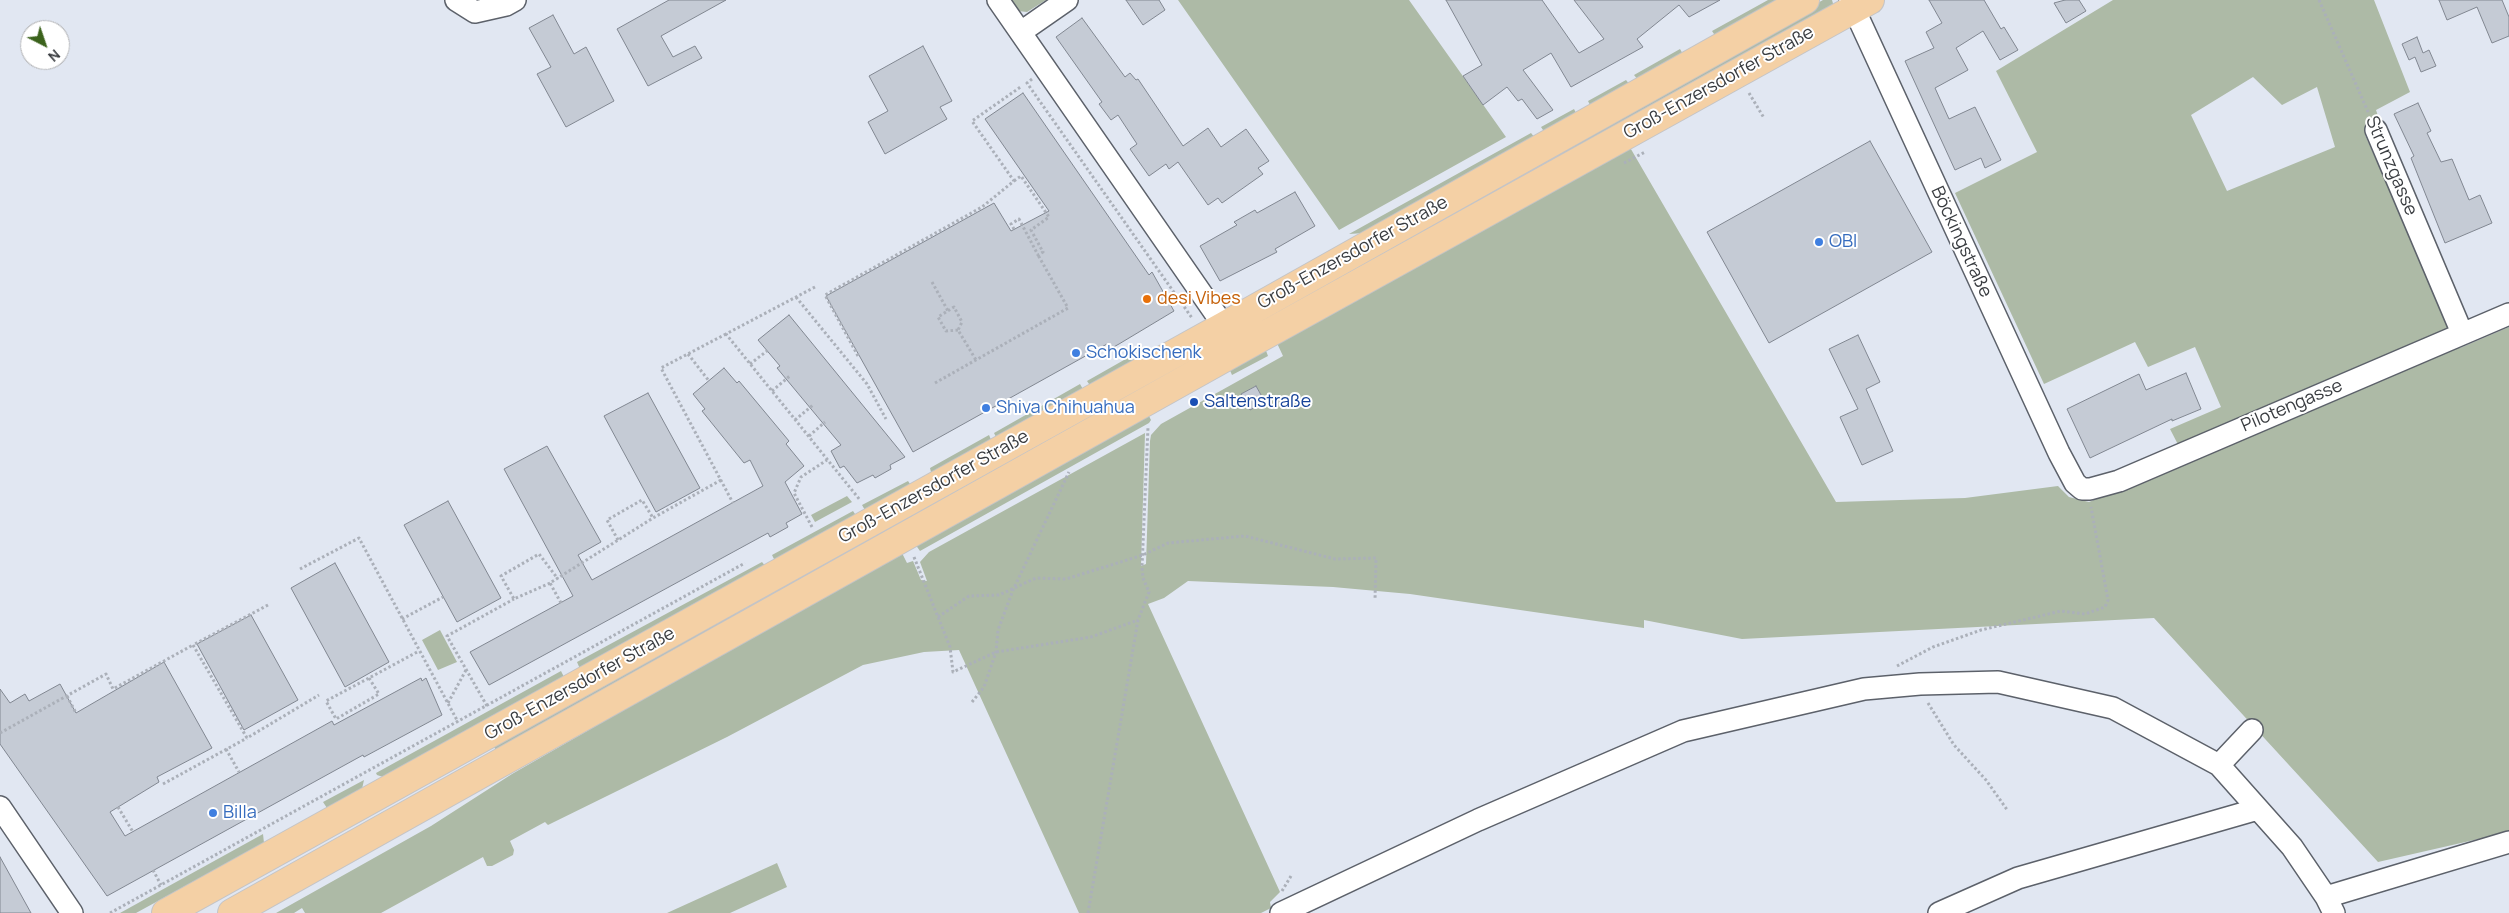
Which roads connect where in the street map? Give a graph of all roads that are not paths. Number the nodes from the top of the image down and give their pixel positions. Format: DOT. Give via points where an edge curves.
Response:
graph roads {
  1 [pos="456,0"];
  2 [pos="515,0"];
  3 [pos="998,0"];
  4 [pos="1068,0"];
  5 [pos="1805,0"];
  6 [pos="1858,3"];
  7 [pos="1021,32"];
  8 [pos="2376,130"];
  9 [pos="2509,314"];
  10 [pos="1224,326"];
  11 [pos="2462,333"];
  12 [pos="1240,349"];
  13 [pos="2082,486"];
  14 [pos="2252,730"];
  15 [pos="2219,766"];
  16 [pos="0,807"];
  17 [pos="2258,809"];
  18 [pos="2509,842"];
  19 [pos="2330,905"];
  20 [pos="72,913"];
  21 [pos="166,913"];
  22 [pos="232,913"];
  23 [pos="1281,913"];
  24 [pos="1939,913"];
  1 -- 2 [label="street" via="475,12"];
  3 -- 7 [label="street"];
  4 -- 7 [label="street"];
  5 -- 10 [label="main road, Groß-Enzersdorfer Straße"];
  6 -- 12 [label="main road, Groß-Enzersdorfer Straße"];
  6 -- 13 [label="street, Böckingstraße" via="1884,77 2059,453"];
  7 -- 10 [label="street"];
  8 -- 11 [label="street, Strunzgasse"];
  9 -- 11 [label="street, Pilotengasse"];
  10 -- 12 [label="street"];
  10 -- 21 [label="main road, Groß-Enzersdorfer Straße"];
  11 -- 13 [label="street, Pilotengasse" via="2119,481"];
  12 -- 22 [label="main road, Groß-Enzersdorfer Straße"];
  14 -- 15 [label="street"];
  15 -- 17 [label="street"];
  15 -- 23 [label="street" via="2113,708 1998,682 1864,689 1683,731 1478,820"];
  16 -- 20 [label="street"];
  17 -- 19 [label="street" via="2292,847"];
  17 -- 24 [label="street" via="2018,878"];
  18 -- 19 [label="street"];
}
